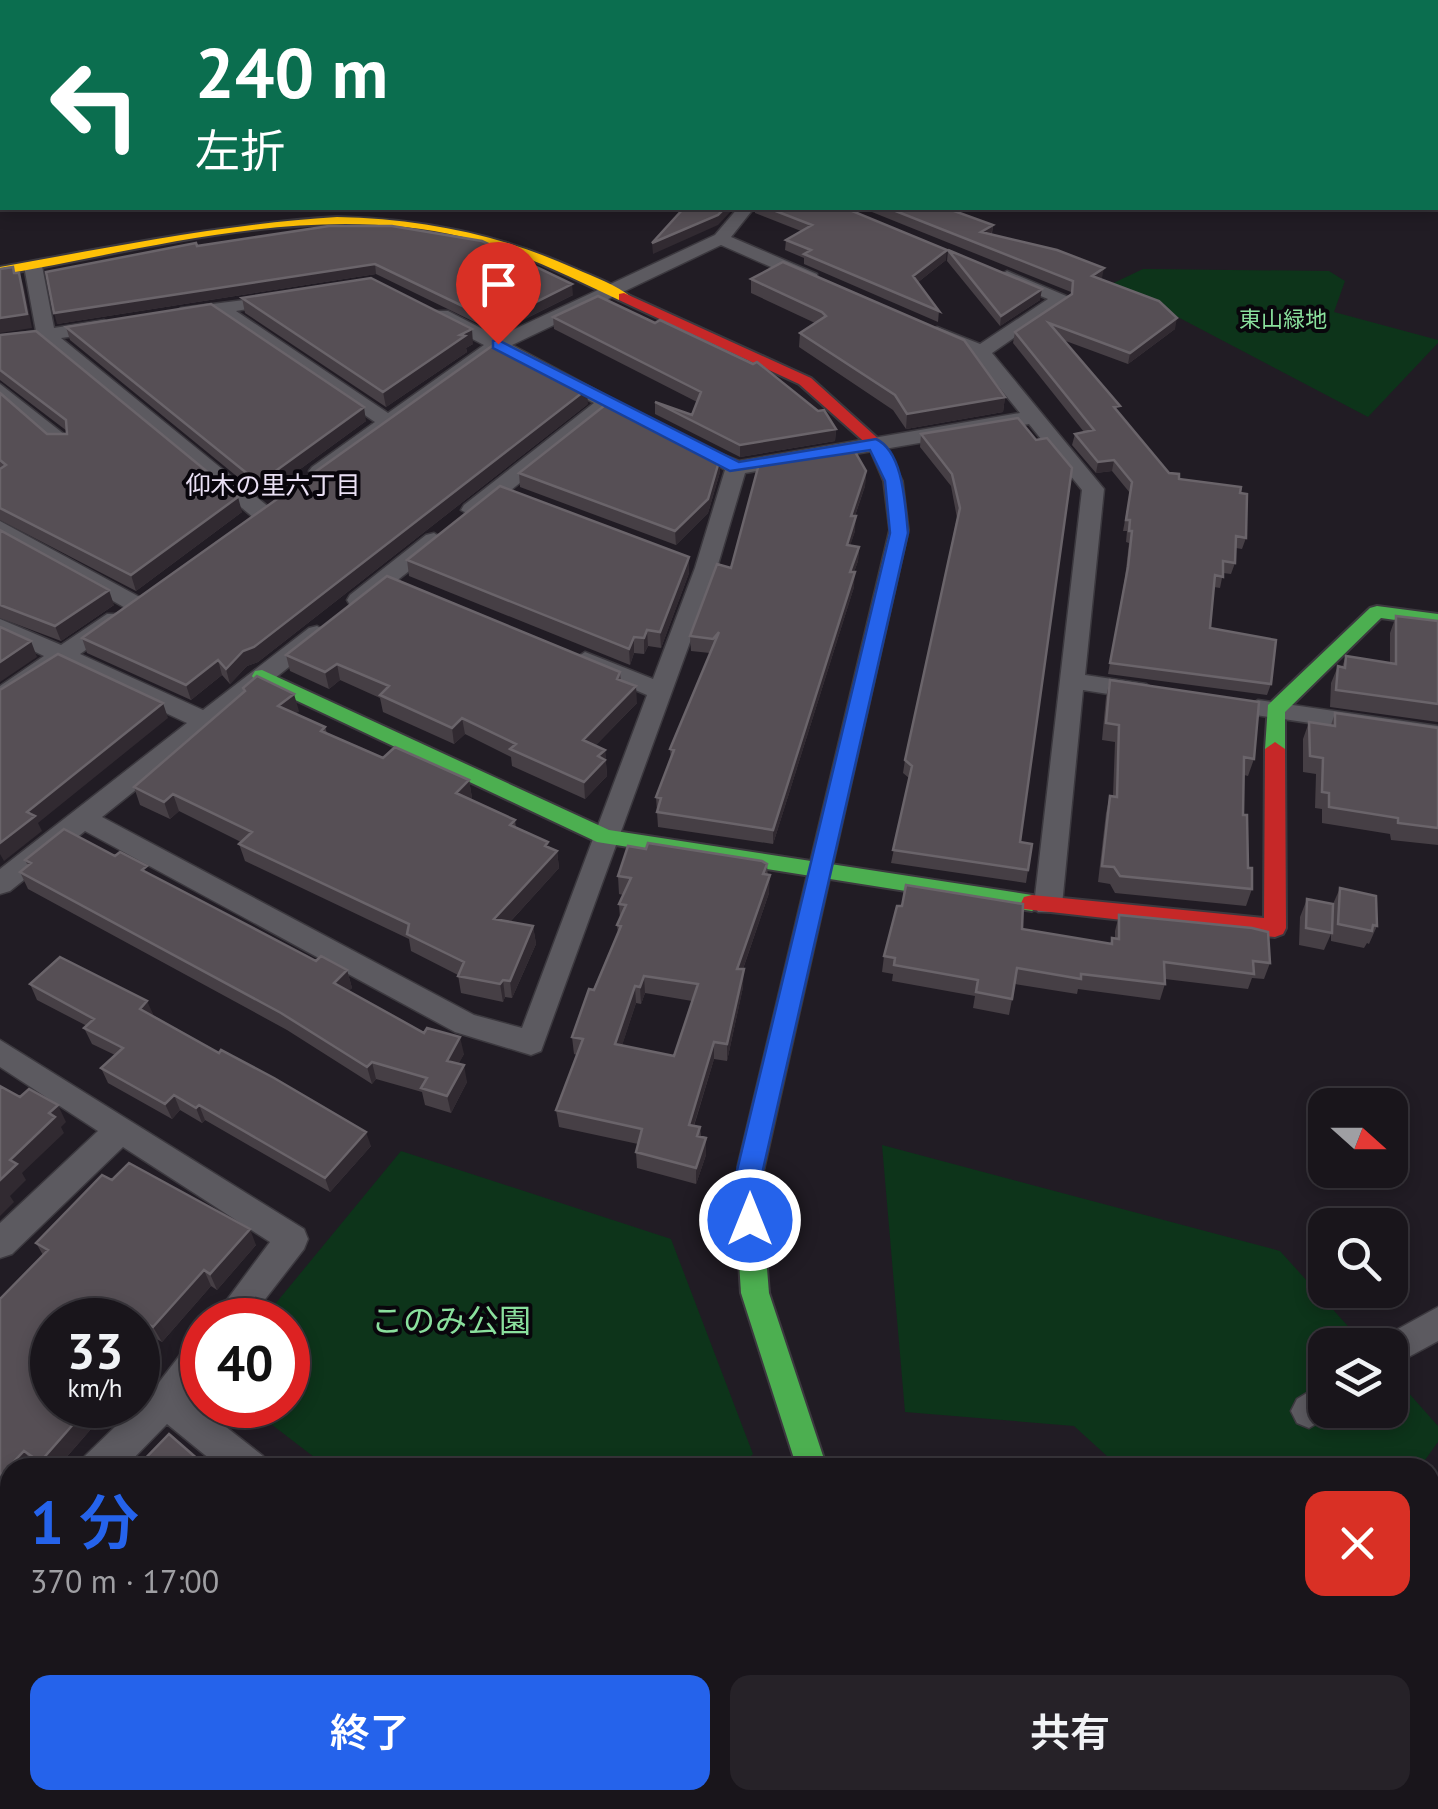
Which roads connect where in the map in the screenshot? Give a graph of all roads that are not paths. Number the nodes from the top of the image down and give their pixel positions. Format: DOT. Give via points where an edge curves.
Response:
graph roads {
  1 [pos="744,210"];
  2 [pos="721,239"];
  3 [pos="33,266"];
  4 [pos="0,270"];
  5 [pos="994,270"];
  6 [pos="825,284"];
  7 [pos="612,290"];
  8 [pos="289,297"];
  9 [pos="219,308"];
  10 [pos="429,309"];
  11 [pos="161,317"];
  12 [pos="912,322"];
  13 [pos="123,323"];
  14 [pos="46,335"];
  15 [pos="0,342"];
  16 [pos="498,344"];
  17 [pos="982,352"];
  18 [pos="0,390"];
  19 [pos="608,402"];
  20 [pos="1033,417"];
  21 [pos="386,420"];
  22 [pos="656,427"];
  23 [pos="62,442"];
  24 [pos="876,444"];
  25 [pos="704,452"];
  26 [pos="736,468"];
  27 [pos="309,478"];
  28 [pos="262,513"];
  29 [pos="0,528"];
  30 [pos="1438,620"];
  31 [pos="0,626"];
  32 [pos="567,652"];
  33 [pos="60,654"];
  34 [pos="262,676"];
  35 [pos="1073,682"];
  36 [pos="658,690"];
  37 [pos="1165,694"];
  38 [pos="0,697"];
  39 [pos="1238,705"];
  40 [pos="1275,710"];
  41 [pos="206,721"];
  42 [pos="1438,734"];
  43 [pos="83,818"];
  44 [pos="604,837"];
  45 [pos="822,870"];
  46 [pos="0,884"];
  47 [pos="1048,905"];
  48 [pos="0,1052"];
  49 [pos="120,1130"];
  50 [pos="0,1244"];
  51 [pos="245,1298"];
  52 [pos="1438,1322"];
  53 [pos="1408,1341"];
  54 [pos="180,1383"];
  55 [pos="166,1401"];
  56 [pos="108,1458"];
  57 [pos="237,1458"];
  58 [pos="807,1458"];
  1 -- 2 [label="street"];
  2 -- 6 [label="street"];
  2 -- 7 [label="street"];
  3 -- 4 [label="street"];
  3 -- 7 [label="street" via="264,230 365,222 434,226 490,239"];
  3 -- 14 [label="street"];
  5 -- 17 [label="street" via="1062,298"];
  7 -- 16 [label="street"];
  7 -- 24 [label="street" via="805,381"];
  8 -- 9 [label="street"];
  9 -- 11 [label="street"];
  9 -- 21 [label="street"];
  10 -- 16 [label="street"];
  12 -- 17 [label="street"];
  13 -- 14 [label="street"];
  14 -- 15 [label="street"];
  14 -- 28 [label="street"];
  16 -- 19 [label="street"];
  16 -- 21 [label="street"];
  17 -- 20 [label="street"];
  18 -- 23 [label="street"];
  19 -- 22 [label="street"];
  19 -- 34 [label="street" via="394,582"];
  20 -- 24 [label="street"];
  20 -- 35 [label="street" via="1093,490"];
  21 -- 27 [label="street"];
  24 -- 26 [label="street"];
  24 -- 45 [label="street" via="893,481 899,533"];
  25 -- 26 [label="street"];
  26 -- 36 [label="street"];
  29 -- 33 [label="street" via="145,600"];
  30 -- 40 [label="street" via="1377,612"];
  31 -- 33 [label="street"];
  32 -- 36 [label="street"];
  33 -- 38 [label="street"];
  33 -- 41 [label="street"];
  34 -- 41 [label="street"];
  34 -- 44 [label="street"];
  35 -- 37 [label="street"];
  35 -- 47 [label="street"];
  36 -- 44 [label="street"];
  39 -- 40 [label="street"];
  40 -- 42 [label="street"];
  40 -- 47 [label="street" via="1275,928"];
  41 -- 43 [label="street"];
  43 -- 44 [label="street" via="465,1024 531,1043"];
  43 -- 46 [label="street"];
  44 -- 45 [label="street"];
  45 -- 47 [label="street"];
  45 -- 58 [label="street" via="747,1183 755,1293"];
  48 -- 49 [label="street"];
  49 -- 50 [label="street"];
  49 -- 51 [label="street" via="292,1239"];
  52 -- 53 [label="street"];
  54 -- 55 [label="street"];
  55 -- 56 [label="street"];
  55 -- 57 [label="street"];
}
